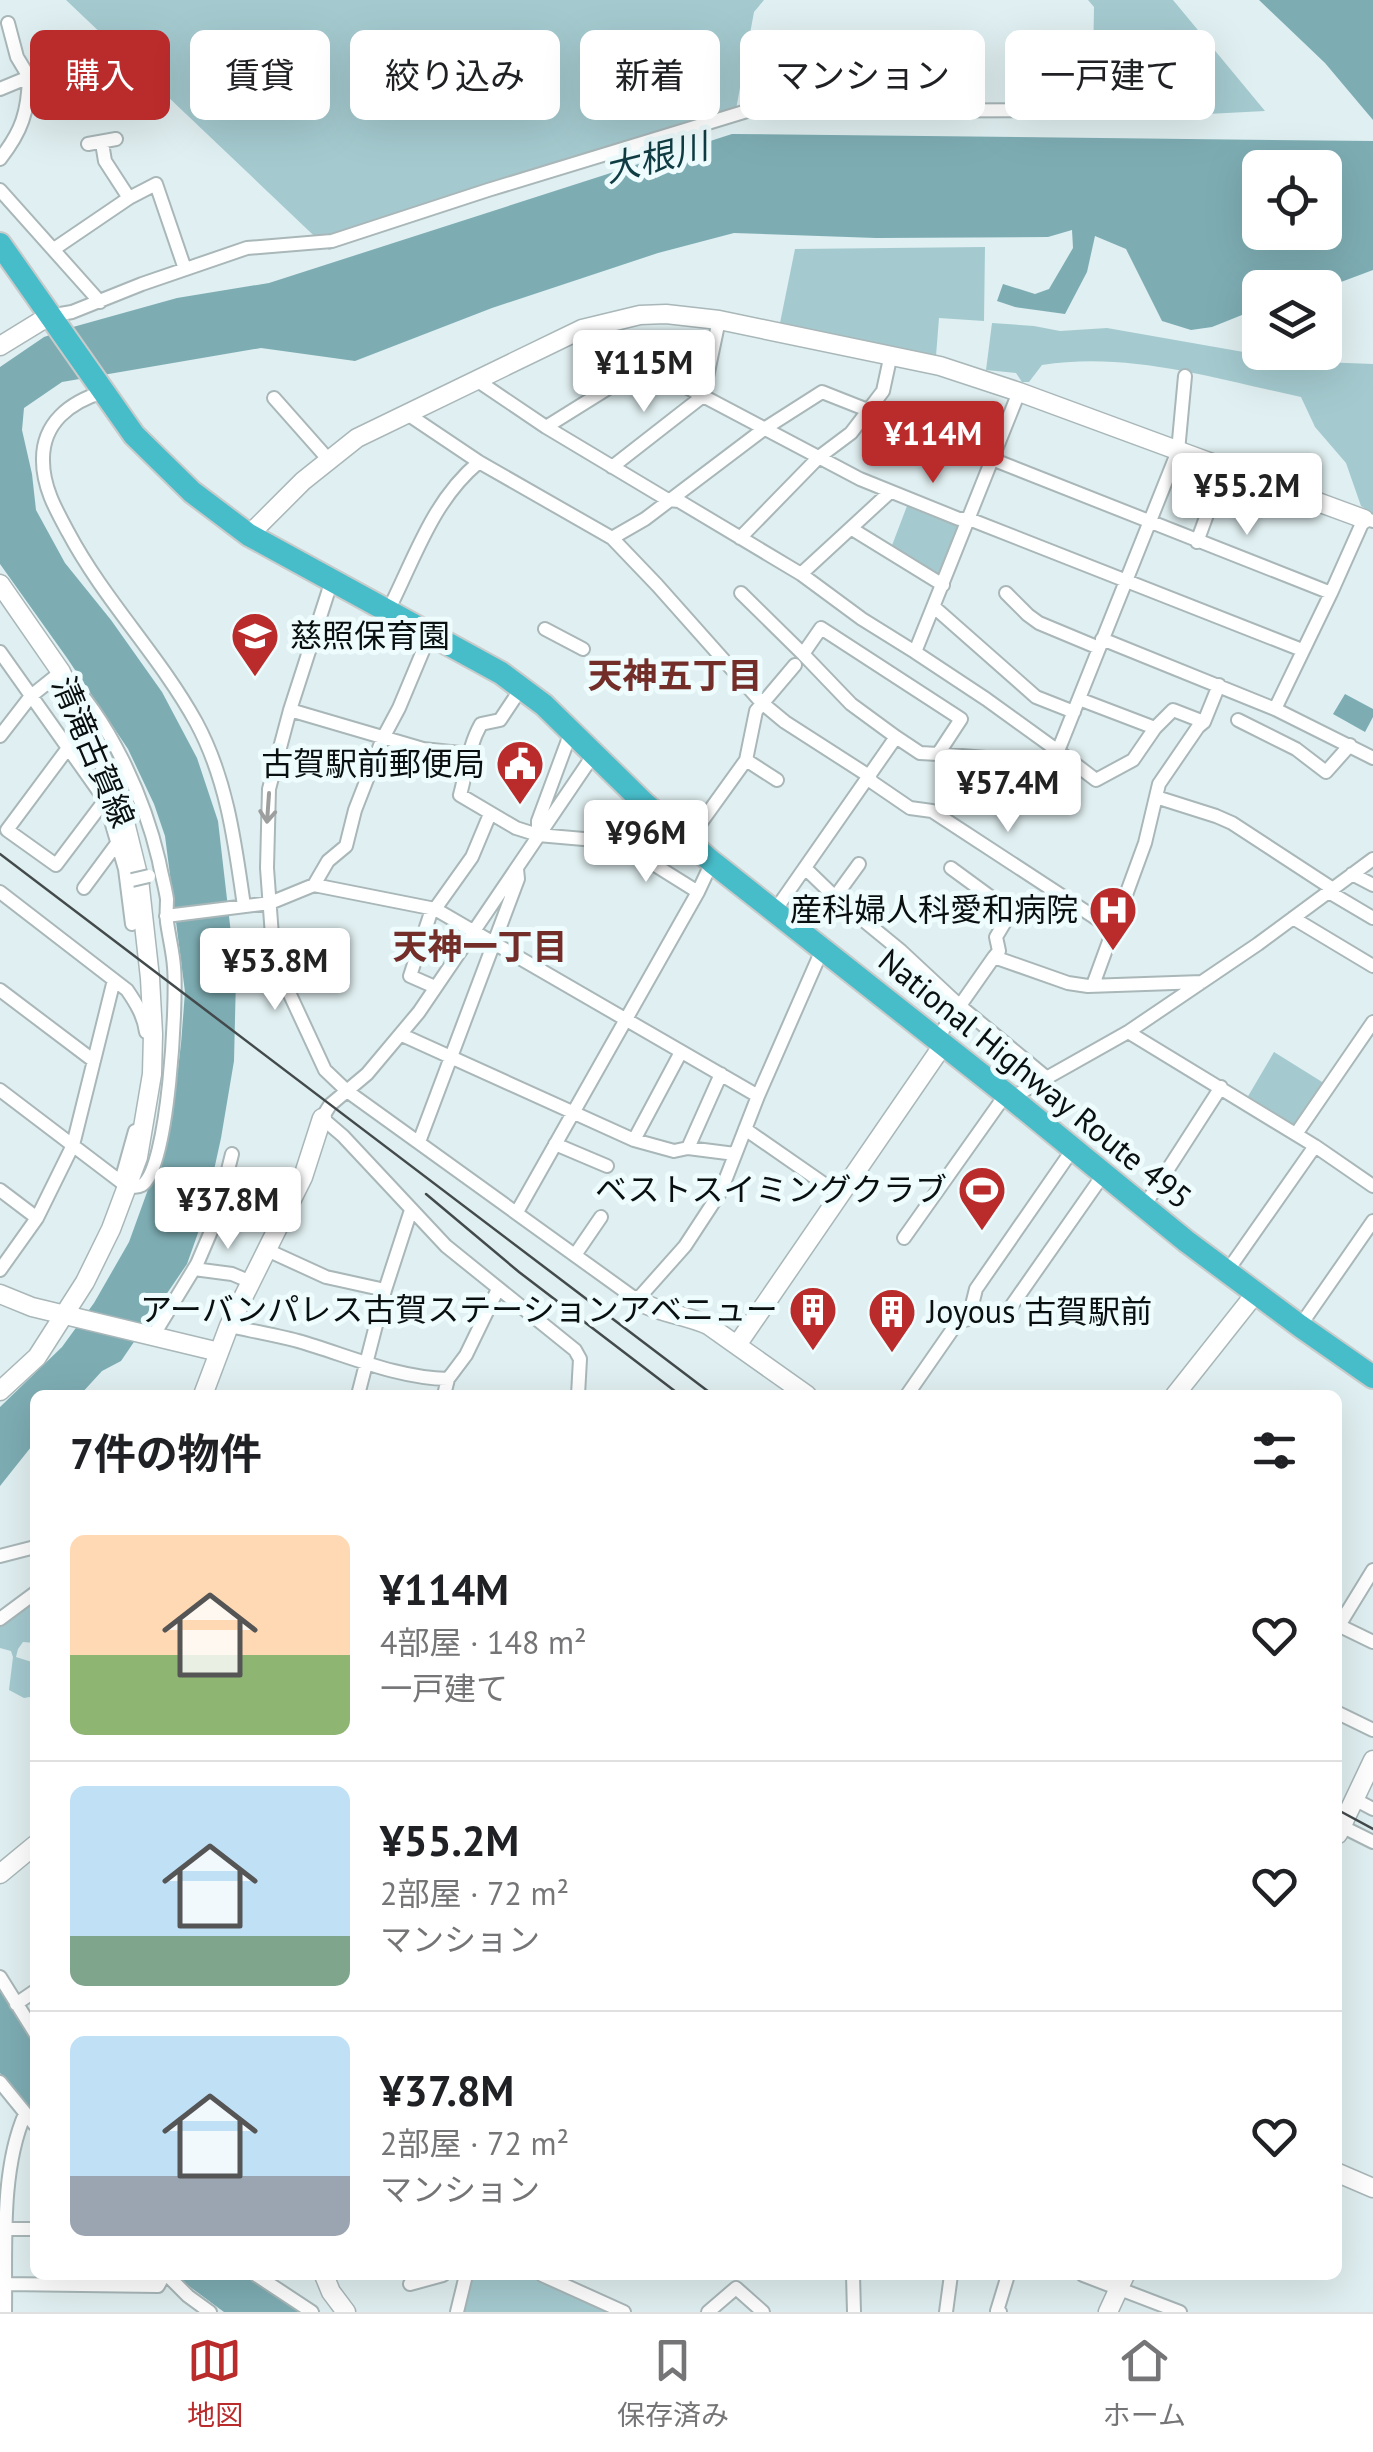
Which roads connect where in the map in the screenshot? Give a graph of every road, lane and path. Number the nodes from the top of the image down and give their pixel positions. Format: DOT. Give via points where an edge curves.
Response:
graph roads {
  1 [pos="8,24"];
  2 [pos="28,77"];
  3 [pos="0,90"];
  4 [pos="1005,110"];
  5 [pos="102,142"];
  6 [pos="0,159"];
  7 [pos="0,190"];
  8 [pos="129,198"];
  9 [pos="0,244"];
  10 [pos="54,249"];
  11 [pos="185,269"];
  12 [pos="100,302"];
  13 [pos="719,320"];
  14 [pos="53,321"];
  15 [pos="0,346"];
  16 [pos="891,354"];
  17 [pos="1185,376"];
  18 [pos="476,379"];
  19 [pos="101,389"];
  20 [pos="1019,392"];
  21 [pos="703,396"];
  22 [pos="274,398"];
  23 [pos="868,411"];
  24 [pos="406,413"];
  25 [pos="546,427"];
  26 [pos="764,430"];
  27 [pos="1178,451"];
  28 [pos="818,457"];
  29 [pos="328,458"];
  30 [pos="993,461"];
  31 [pos="479,462"];
  32 [pos="612,467"];
  33 [pos="1224,468"];
  34 [pos="890,492"];
  35 [pos="668,500"];
  36 [pos="969,519"];
  37 [pos="1368,520"];
  38 [pos="1149,523"];
  39 [pos="852,529"];
  40 [pos="249,535"];
  41 [pos="612,538"];
  42 [pos="740,538"];
  43 [pos="1197,542"];
  44 [pos="801,574"];
  45 [pos="332,580"];
  46 [pos="1126,581"];
  47 [pos="0,584"];
  48 [pos="943,585"];
  49 [pos="741,592"];
  50 [pos="1006,593"];
  51 [pos="1331,594"];
  52 [pos="934,608"];
  53 [pos="388,610"];
  54 [pos="545,629"];
  55 [pos="430,634"];
  56 [pos="1101,644"];
  57 [pos="583,649"];
  58 [pos="1302,650"];
  59 [pos="0,652"];
  60 [pos="915,652"];
  61 [pos="799,660"];
  62 [pos="61,672"];
  63 [pos="1219,685"];
  64 [pos="522,687"];
  65 [pos="31,696"];
  66 [pos="762,703"];
  67 [pos="1077,705"];
  68 [pos="1275,709"];
  69 [pos="290,710"];
  70 [pos="1238,720"];
  71 [pos="1204,722"];
  72 [pos="1155,728"];
  73 [pos="571,732"];
  74 [pos="0,736"];
  75 [pos="382,738"];
  76 [pos="896,738"];
  77 [pos="1350,745"];
  78 [pos="68,748"];
  79 [pos="1058,751"];
  80 [pos="468,754"];
  81 [pos="594,754"];
  82 [pos="938,754"];
  83 [pos="1373,758"];
  84 [pos="746,760"];
  85 [pos="1023,772"];
  86 [pos="869,776"];
  87 [pos="778,780"];
  88 [pos="1156,797"];
  89 [pos="105,800"];
  90 [pos="644,802"];
  91 [pos="490,814"];
  92 [pos="538,836"];
  93 [pos="118,842"];
  94 [pos="618,842"];
  95 [pos="687,842"];
  96 [pos="1373,859"];
  97 [pos="712,862"];
  98 [pos="859,864"];
  99 [pos="517,867"];
  100 [pos="804,868"];
  101 [pos="951,868"];
  102 [pos="1352,874"];
  103 [pos="149,876"];
  104 [pos="132,880"];
  105 [pos="314,885"];
  106 [pos="1373,885"];
  107 [pos="84,888"];
  108 [pos="1331,890"];
  109 [pos="698,892"];
  110 [pos="2,897"];
  111 [pos="835,897"];
  112 [pos="270,903"];
  113 [pos="244,906"];
  114 [pos="433,909"];
  115 [pos="774,912"];
  116 [pos="170,915"];
  117 [pos="1293,918"];
  118 [pos="1373,918"];
  119 [pos="132,924"];
  120 [pos="474,930"];
  121 [pos="1114,930"];
  122 [pos="494,941"];
  123 [pos="822,950"];
  124 [pos="994,957"];
  125 [pos="1373,966"];
  126 [pos="114,980"];
  127 [pos="1204,982"];
  128 [pos="1093,984"];
  129 [pos="435,988"];
  130 [pos="0,990"];
  131 [pos="960,1006"];
  132 [pos="626,1019"];
  133 [pos="1373,1022"];
  134 [pos="1128,1032"];
  135 [pos="402,1035"];
  136 [pos="942,1045"];
  137 [pos="681,1052"];
  138 [pos="452,1059"];
  139 [pos="94,1061"];
  140 [pos="721,1074"];
  141 [pos="1047,1078"];
  142 [pos="1221,1087"];
  143 [pos="0,1090"];
  144 [pos="347,1091"];
  145 [pos="758,1096"];
  146 [pos="1008,1096"];
  147 [pos="574,1112"];
  148 [pos="322,1118"];
  149 [pos="745,1129"];
  150 [pos="1296,1134"];
  151 [pos="634,1140"];
  152 [pos="420,1142"];
  153 [pos="73,1144"];
  154 [pos="555,1144"];
  155 [pos="1315,1146"];
  156 [pos="688,1148"];
  157 [pos="1073,1149"];
  158 [pos="232,1154"];
  159 [pos="735,1154"];
  160 [pos="607,1166"];
  161 [pos="1103,1175"];
  162 [pos="226,1180"];
  163 [pos="125,1184"];
  164 [pos="1373,1186"];
  165 [pos="0,1190"];
  166 [pos="840,1195"];
  167 [pos="1143,1208"];
  168 [pos="411,1210"];
  169 [pos="518,1212"];
  170 [pos="285,1214"];
  171 [pos="602,1217"];
  172 [pos="37,1218"];
  173 [pos="1373,1221"];
  174 [pos="904,1238"];
  175 [pos="267,1250"];
  176 [pos="575,1255"];
  177 [pos="194,1269"];
  178 [pos="0,1270"];
  179 [pos="1226,1273"];
  180 [pos="251,1282"];
  181 [pos="498,1288"];
  182 [pos="385,1290"];
  183 [pos="976,1290"];
  184 [pos="0,1294"];
  185 [pos="1255,1294"];
  186 [pos="638,1300"];
  187 [pos="992,1314"];
  188 [pos="72,1316"];
  189 [pos="970,1317"];
  190 [pos="229,1326"];
  191 [pos="1300,1326"];
  192 [pos="152,1336"];
  193 [pos="737,1346"];
  194 [pos="219,1352"];
  195 [pos="366,1362"];
  196 [pos="1372,1374"];
  197 [pos="448,1379"];
  198 [pos="205,1390"];
  199 [pos="359,1390"];
  200 [pos="445,1390"];
  201 [pos="578,1390"];
  202 [pos="800,1390"];
  203 [pos="910,1390"];
  204 [pos="1179,1390"];
  205 [pos="0,1391"];
  206 [pos="30,1548"];
  207 [pos="0,1556"];
  208 [pos="1373,1570"];
  209 [pos="30,1598"];
  210 [pos="0,1619"];
  211 [pos="1342,1620"];
  212 [pos="1342,1628"];
  213 [pos="1373,1642"];
  214 [pos="1342,1715"];
  215 [pos="1373,1730"];
  216 [pos="1373,1760"];
  217 [pos="1342,1790"];
  218 [pos="1354,1799"];
  219 [pos="1373,1809"];
  220 [pos="1342,1824"];
  221 [pos="1342,1831"];
  222 [pos="1373,1842"];
  223 [pos="30,1849"];
  224 [pos="0,1874"];
  225 [pos="0,1977"];
  226 [pos="30,1994"];
  227 [pos="16,2004"];
  228 [pos="30,2025"];
  229 [pos="0,2082"];
  230 [pos="25,2114"];
  231 [pos="30,2120"];
  232 [pos="1342,2175"];
  233 [pos="1373,2188"];
  234 [pos="4,2208"];
  235 [pos="6,2229"];
  236 [pos="30,2229"];
  237 [pos="4,2276"];
  238 [pos="30,2278"];
  239 [pos="72,2280"];
  240 [pos="162,2280"];
  241 [pos="171,2280"];
  242 [pos="264,2280"];
  243 [pos="326,2280"];
  244 [pos="425,2280"];
  245 [pos="465,2280"];
  246 [pos="553,2280"];
  247 [pos="853,2280"];
  248 [pos="951,2280"];
  249 [pos="1004,2280"];
  250 [pos="1122,2282"];
  251 [pos="410,2284"];
  252 [pos="5,2312"];
  253 [pos="210,2312"];
  254 [pos="312,2312"];
  255 [pos="343,2312"];
  256 [pos="457,2312"];
  257 [pos="624,2312"];
  258 [pos="708,2312"];
  259 [pos="763,2312"];
  260 [pos="854,2312"];
  261 [pos="946,2312"];
  262 [pos="998,2312"];
  263 [pos="1108,2312"];
  264 [pos="1180,2312"];
  1 -- 2 [label="street"];
  2 -- 3 [label="street"];
  2 -- 6 [label="street" via="28,108"];
  4 -- 11 [label="street" via="747,111 332,241 247,248"];
  5 -- 8 [label="street" via="105,162"];
  7 -- 10 [label="street"];
  8 -- 10 [label="street"];
  8 -- 11 [label="street" via="156,184"];
  9 -- 14 [label="highway"];
  10 -- 12 [label="street"];
  11 -- 12 [label="street"];
  12 -- 14 [label="street"];
  13 -- 16 [label="street"];
  13 -- 18 [label="street" via="666,314 608,321"];
  13 -- 21 [label="street"];
  14 -- 15 [label="street"];
  14 -- 19 [label="highway, National Highway Route 495"];
  16 -- 20 [label="street"];
  16 -- 23 [label="street" via="883,390"];
  17 -- 27 [label="street"];
  18 -- 24 [label="street"];
  18 -- 25 [label="street"];
  19 -- 40 [label="highway, National Highway Route 495" via="173,475"];
  19 -- 113 [label="street" via="71,404 49,432 42,459 48,492 87,568 198,726 224,788"];
  20 -- 27 [label="street"];
  20 -- 30 [label="street"];
  21 -- 25 [label="street" via="650,368 639,370"];
  21 -- 26 [label="street"];
  21 -- 32 [label="street"];
  22 -- 29 [label="street"];
  23 -- 26 [label="street" via="822,392"];
  23 -- 28 [label="street"];
  23 -- 30 [label="street"];
  24 -- 29 [label="street"];
  24 -- 31 [label="street"];
  25 -- 32 [label="street"];
  26 -- 28 [label="street"];
  26 -- 35 [label="street"];
  27 -- 33 [label="street"];
  27 -- 38 [label="street"];
  28 -- 34 [label="street"];
  28 -- 42 [label="street"];
  29 -- 40 [label="street"];
  30 -- 36 [label="street"];
  30 -- 38 [label="street"];
  31 -- 41 [label="street"];
  31 -- 53 [label="street" via="426,527"];
  32 -- 35 [label="street"];
  33 -- 37 [label="street"];
  33 -- 43 [label="street"];
  34 -- 36 [label="street"];
  34 -- 39 [label="street"];
  35 -- 41 [label="street"];
  35 -- 42 [label="street"];
  36 -- 46 [label="street"];
  36 -- 48 [label="street"];
  37 -- 51 [label="street"];
  38 -- 43 [label="street"];
  38 -- 46 [label="street"];
  39 -- 44 [label="street"];
  39 -- 48 [label="street"];
  40 -- 45 [label="highway, National Highway Route 495"];
  41 -- 66 [label="street"];
  42 -- 44 [label="street"];
  43 -- 51 [label="street"];
  44 -- 60 [label="street"];
  45 -- 53 [label="highway, National Highway Route 495"];
  45 -- 69 [label="street"];
  46 -- 56 [label="street"];
  46 -- 58 [label="street"];
  47 -- 62 [label="street, 清滝古賀線"];
  48 -- 52 [label="street"];
  49 -- 61 [label="street"];
  50 -- 56 [label="street" via="1039,623"];
  51 -- 58 [label="street"];
  52 -- 60 [label="street"];
  52 -- 67 [label="street" via="1036,697"];
  53 -- 55 [label="highway, National Highway Route 495"];
  54 -- 57 [label="street"];
  55 -- 64 [label="highway, National Highway Route 495"];
  55 -- 75 [label="street"];
  56 -- 63 [label="street"];
  56 -- 67 [label="street"];
  58 -- 68 [label="street"];
  59 -- 65 [label="street"];
  60 -- 79 [label="street"];
  61 -- 66 [label="street"];
  61 -- 76 [label="street"];
  61 -- 82 [label="street" via="821,628 962,719"];
  62 -- 65 [label="street"];
  62 -- 116 [label="street" via="80,690 135,786"];
  62 -- 163 [label="street, 清滝古賀線" via="118,794 140,879 152,1074 138,1157"];
  63 -- 68 [label="street"];
  63 -- 71 [label="street"];
  64 -- 73 [label="highway, National Highway Route 495"];
  64 -- 80 [label="street" via="500,720 480,724"];
  65 -- 74 [label="street"];
  65 -- 78 [label="street"];
  66 -- 84 [label="street"];
  66 -- 86 [label="street"];
  67 -- 72 [label="street"];
  67 -- 79 [label="street"];
  68 -- 77 [label="street"];
  69 -- 75 [label="street"];
  69 -- 112 [label="street, one-way" via="270,788"];
  70 -- 77 [label="street" via="1326,772"];
  71 -- 72 [label="street" via="1172,710"];
  71 -- 88 [label="street"];
  72 -- 79 [label="street" via="1133,760 1096,780"];
  73 -- 81 [label="highway, National Highway Route 495"];
  73 -- 92 [label="street"];
  75 -- 80 [label="street"];
  75 -- 105 [label="street" via="346,846"];
  76 -- 82 [label="street" via="920,753"];
  76 -- 86 [label="street"];
  77 -- 83 [label="street"];
  78 -- 89 [label="street"];
  78 -- 89 [label="street" via="7,830 56,864"];
  80 -- 91 [label="street" via="460,794"];
  81 -- 90 [label="highway, National Highway Route 495"];
  81 -- 92 [label="street"];
  82 -- 85 [label="street" via="986,758"];
  84 -- 87 [label="street"];
  84 -- 95 [label="street"];
  86 -- 100 [label="street"];
  86 -- 121 [label="street" via="910,808 932,811"];
  88 -- 108 [label="street" via="1232,823"];
  88 -- 121 [label="street"];
  89 -- 93 [label="street"];
  90 -- 94 [label="street"];
  90 -- 95 [label="highway, National Highway Route 495"];
  91 -- 92 [label="street"];
  91 -- 114 [label="street" via="472,858"];
  92 -- 94 [label="street"];
  92 -- 99 [label="street"];
  93 -- 107 [label="street"];
  93 -- 119 [label="street"];
  94 -- 109 [label="street"];
  95 -- 97 [label="highway, National Highway Route 495"];
  96 -- 102 [label="street"];
  97 -- 109 [label="street"];
  97 -- 115 [label="highway, National Highway Route 495"];
  98 -- 111 [label="street"];
  99 -- 120 [label="street"];
  99 -- 122 [label="street"];
  100 -- 111 [label="street"];
  100 -- 115 [label="street"];
  101 -- 124 [label="street" via="1010,912"];
  102 -- 106 [label="street"];
  102 -- 108 [label="street"];
  103 -- 104 [label="street, bridge"];
  105 -- 112 [label="street"];
  105 -- 114 [label="street"];
  108 -- 117 [label="street"];
  108 -- 118 [label="street"];
  109 -- 132 [label="street"];
  110 -- 126 [label="street"];
  111 -- 131 [label="street"];
  112 -- 113 [label="street"];
  112 -- 144 [label="street" via="287,990 325,1070"];
  113 -- 116 [label="street"];
  114 -- 120 [label="street"];
  114 -- 129 [label="street" via="410,976"];
  115 -- 123 [label="highway, National Highway Route 495"];
  116 -- 163 [label="street" via="171,1071 163,1122 150,1175 138,1187"];
  117 -- 125 [label="street"];
  117 -- 127 [label="street"];
  120 -- 122 [label="street"];
  120 -- 129 [label="street"];
  121 -- 128 [label="street"];
  122 -- 132 [label="street"];
  122 -- 138 [label="street"];
  123 -- 136 [label="highway, National Highway Route 495"];
  123 -- 145 [label="street"];
  124 -- 128 [label="street" via="1068,983"];
  124 -- 131 [label="street"];
  126 -- 139 [label="street"];
  126 -- 163 [label="street" via="127,990 146,1028 143,1088"];
  127 -- 128 [label="street"];
  127 -- 134 [label="street"];
  129 -- 135 [label="street"];
  130 -- 139 [label="street"];
  131 -- 136 [label="street" via="940,1034"];
  131 -- 141 [label="street"];
  132 -- 137 [label="street"];
  132 -- 147 [label="street"];
  133 -- 150 [label="street"];
  134 -- 141 [label="street"];
  134 -- 142 [label="street"];
  135 -- 138 [label="street"];
  135 -- 144 [label="street"];
  136 -- 146 [label="highway, National Highway Route 495"];
  136 -- 166 [label="street"];
  137 -- 140 [label="street"];
  137 -- 151 [label="street"];
  138 -- 147 [label="street"];
  138 -- 152 [label="street"];
  139 -- 153 [label="street"];
  140 -- 145 [label="street"];
  140 -- 156 [label="street"];
  141 -- 146 [label="street"];
  142 -- 150 [label="street"];
  142 -- 167 [label="street"];
  143 -- 153 [label="street"];
  144 -- 148 [label="street"];
  144 -- 152 [label="street"];
  145 -- 149 [label="street"];
  146 -- 157 [label="highway, National Highway Route 495"];
  146 -- 174 [label="street"];
  147 -- 151 [label="street"];
  147 -- 154 [label="street"];
  148 -- 168 [label="street"];
  148 -- 170 [label="street"];
  149 -- 159 [label="street"];
  149 -- 166 [label="street"];
  150 -- 155 [label="street"];
  151 -- 156 [label="street" via="674,1151"];
  152 -- 169 [label="street"];
  153 -- 163 [label="street"];
  153 -- 172 [label="street"];
  154 -- 160 [label="street"];
  154 -- 169 [label="street"];
  155 -- 164 [label="street"];
  155 -- 179 [label="street"];
  156 -- 159 [label="street"];
  157 -- 161 [label="highway, National Highway Route 495"];
  157 -- 183 [label="street"];
  158 -- 162 [label="street"];
  159 -- 186 [label="street" via="714,1203"];
  161 -- 167 [label="highway, National Highway Route 495"];
  161 -- 187 [label="street" via="1010,1308"];
  162 -- 170 [label="street"];
  162 -- 177 [label="street"];
  163 -- 188 [label="street, 清滝古賀線"];
  165 -- 172 [label="street"];
  166 -- 193 [label="street"];
  167 -- 179 [label="highway, National Highway Route 495"];
  168 -- 181 [label="street"];
  168 -- 182 [label="street"];
  169 -- 176 [label="street"];
  170 -- 175 [label="street"];
  171 -- 176 [label="street"];
  172 -- 178 [label="street"];
  173 -- 191 [label="street"];
  175 -- 180 [label="street"];
  175 -- 182 [label="street" via="326,1276"];
  176 -- 186 [label="street"];
  177 -- 180 [label="street"];
  177 -- 192 [label="street"];
  179 -- 185 [label="highway, National Highway Route 495"];
  180 -- 190 [label="street"];
  181 -- 197 [label="street"];
  181 -- 201 [label="street" via="574,1350 580,1359"];
  182 -- 195 [label="street"];
  183 -- 187 [label="street"];
  183 -- 189 [label="street"];
  184 -- 188 [label="street"];
  185 -- 191 [label="highway, National Highway Route 495"];
  185 -- 204 [label="street"];
  186 -- 193 [label="street" via="693,1318"];
  187 -- 189 [label="street"];
  188 -- 192 [label="street"];
  188 -- 205 [label="street, 清滝古賀線"];
  189 -- 203 [label="street" via="957,1322"];
  190 -- 194 [label="street"];
  190 -- 195 [label="street"];
  191 -- 196 [label="highway, National Highway Route 495"];
  192 -- 194 [label="street"];
  193 -- 202 [label="street"];
  194 -- 198 [label="street"];
  195 -- 197 [label="street"];
  195 -- 199 [label="street"];
  197 -- 200 [label="street"];
  206 -- 207 [label="street"];
  208 -- 211 [label="street"];
  209 -- 210 [label="street"];
  212 -- 213 [label="street"];
  214 -- 215 [label="street"];
  216 -- 218 [label="street"];
  217 -- 218 [label="street"];
  218 -- 219 [label="street"];
  218 -- 220 [label="street"];
  221 -- 222 [label="street"];
  223 -- 224 [label="street"];
  225 -- 227 [label="street"];
  226 -- 227 [label="street"];
  227 -- 228 [label="street"];
  229 -- 230 [label="street"];
  230 -- 231 [label="street"];
  230 -- 234 [label="street"];
  232 -- 233 [label="street"];
  234 -- 235 [label="street"];
  235 -- 236 [label="street"];
  235 -- 237 [label="street"];
  237 -- 238 [label="street"];
  237 -- 252 [label="street"];
  239 -- 240 [label="street" via="158,2286"];
  241 -- 253 [label="street"];
  242 -- 254 [label="street"];
  243 -- 255 [label="street"];
  244 -- 251 [label="street"];
  245 -- 256 [label="street"];
  246 -- 257 [label="street"];
  247 -- 260 [label="street"];
  248 -- 261 [label="street"];
  249 -- 262 [label="street"];
  250 -- 263 [label="street"];
  250 -- 264 [label="street"];
  258 -- 259 [label="street" via="736,2288"];
}
